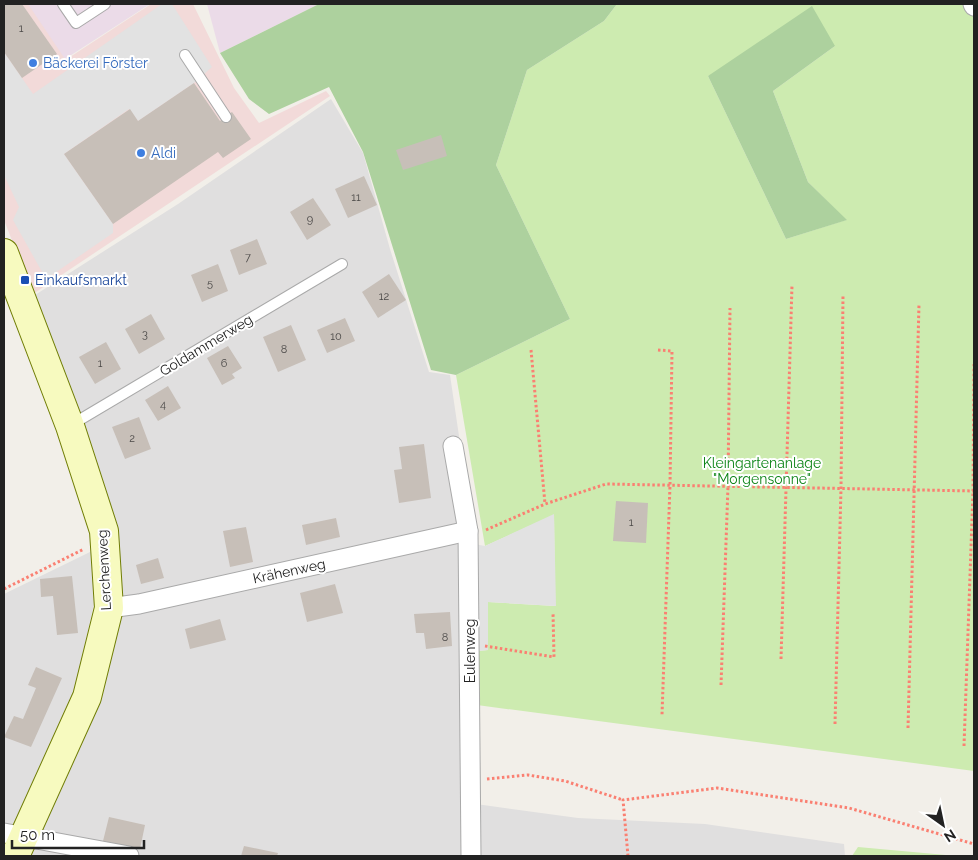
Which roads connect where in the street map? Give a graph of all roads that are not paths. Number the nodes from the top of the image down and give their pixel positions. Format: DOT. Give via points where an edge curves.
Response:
graph roads {
  1 [pos="64,4"];
  2 [pos="105,4"];
  3 [pos="184,55"];
  4 [pos="226,117"];
  5 [pos="4,253"];
  6 [pos="342,264"];
  7 [pos="70,426"];
  8 [pos="453,446"];
  9 [pos="468,531"];
  10 [pos="109,608"];
  11 [pos="15,842"];
  12 [pos="129,856"];
  13 [pos="471,856"];
  1 -- 2 [label="lane" via="76,23"];
  3 -- 4 [label="lane"];
  5 -- 7 [label="street, Lerchenweg"];
  6 -- 7 [label="lane, Goldammerweg"];
  7 -- 10 [label="street, Lerchenweg" via="104,531"];
  8 -- 9 [label="street, Eulenweg"];
  9 -- 10 [label="street, Krähenweg"];
  9 -- 13 [label="street, Eulenweg"];
  10 -- 11 [label="street, Lerchenweg" via="87,697"];
  11 -- 12 [label="street"];
}
